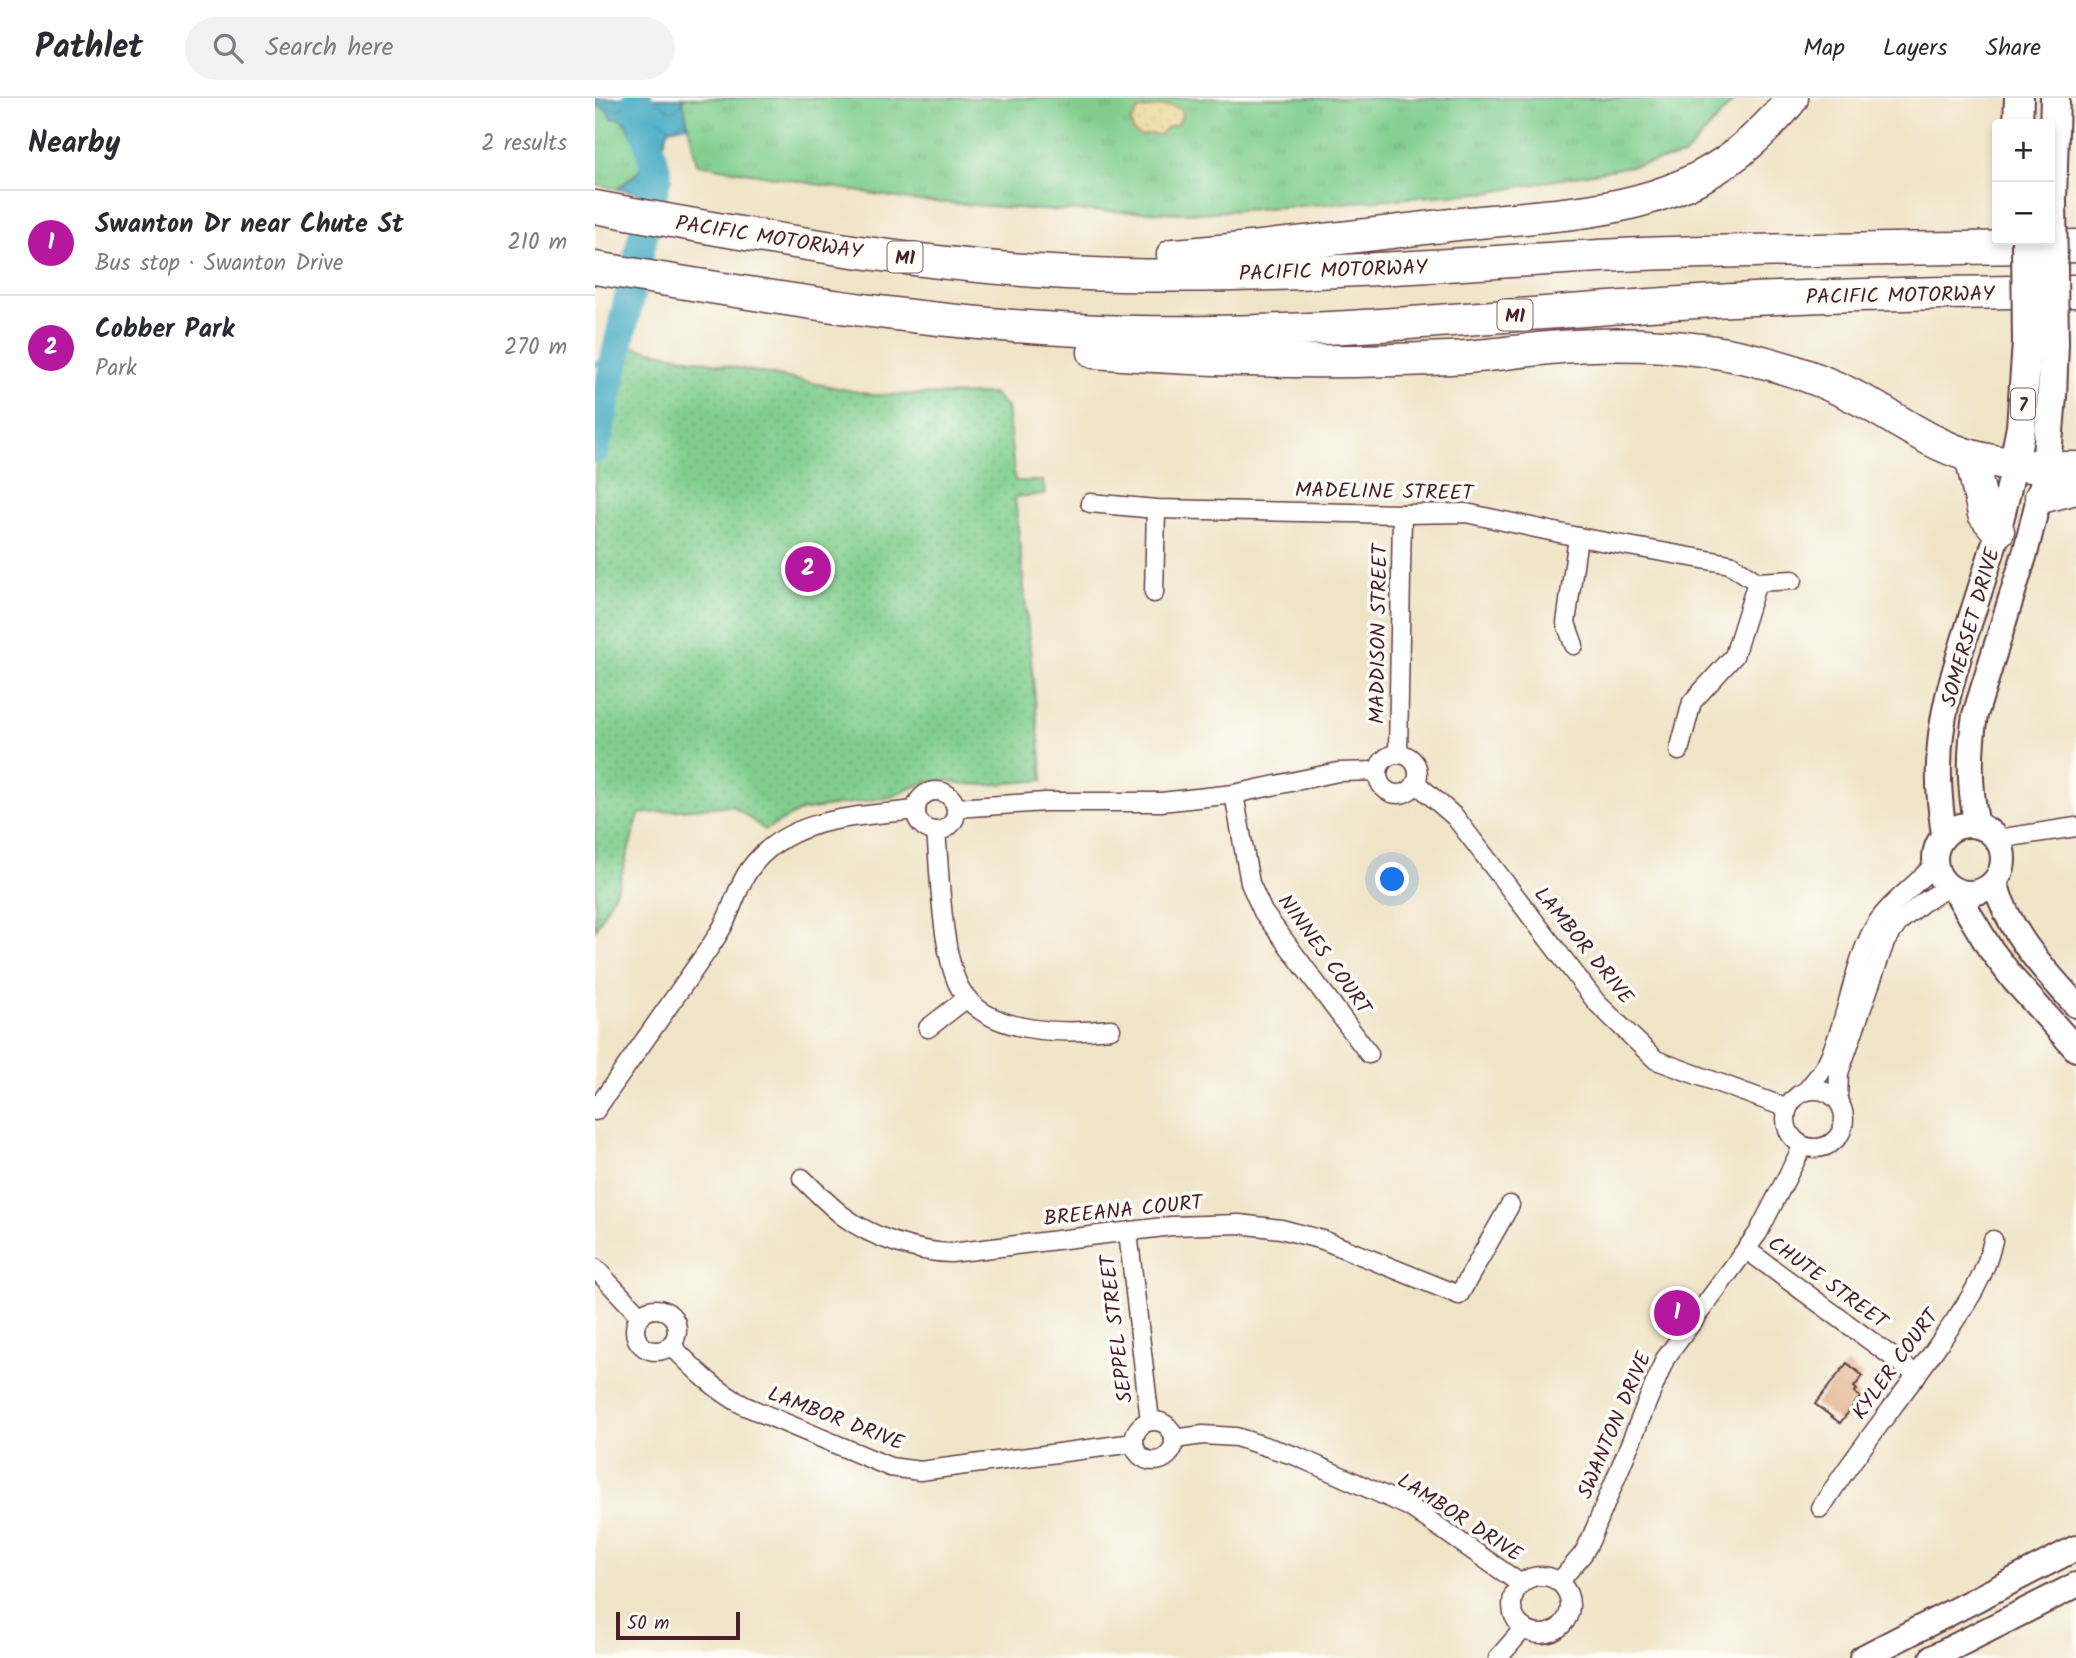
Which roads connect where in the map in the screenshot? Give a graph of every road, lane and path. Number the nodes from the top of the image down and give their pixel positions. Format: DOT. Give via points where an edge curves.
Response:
graph roads {
  1 [pos="2019,98"];
  2 [pos="2055,98"];
  3 [pos="1792,99"];
  4 [pos="2018,119"];
  5 [pos="595,207"];
  6 [pos="2028,245"];
  7 [pos="2076,246"];
  8 [pos="595,268"];
  9 [pos="1121,275"];
  10 [pos="2076,291"];
  11 [pos="954,321"];
  12 [pos="2040,343"];
  13 [pos="1971,456"];
  14 [pos="2014,463"];
  15 [pos="2054,477"];
  16 [pos="2076,488"];
  17 [pos="1090,503"];
  18 [pos="1156,509"];
  19 [pos="1402,514"];
  20 [pos="1998,531"];
  21 [pos="1578,537"];
  22 [pos="1793,580"];
  23 [pos="1757,582"];
  24 [pos="1154,593"];
  25 [pos="1574,645"];
  26 [pos="1679,751"];
  27 [pos="1398,754"];
  28 [pos="1378,771"];
  29 [pos="1416,783"];
  30 [pos="1234,794"];
  31 [pos="956,808"];
  32 [pos="916,810"];
  33 [pos="2076,827"];
  34 [pos="936,831"];
  35 [pos="1987,832"];
  36 [pos="1944,835"];
  37 [pos="1934,864"];
  38 [pos="1996,882"];
  39 [pos="1952,889"];
  40 [pos="967,998"];
  41 [pos="2076,1005"];
  42 [pos="928,1028"];
  43 [pos="1111,1029"];
  44 [pos="2076,1049"];
  45 [pos="1369,1054"];
  46 [pos="1807,1090"];
  47 [pos="1838,1100"];
  48 [pos="1787,1108"];
  49 [pos="595,1111"];
  50 [pos="1803,1146"];
  51 [pos="802,1178"];
  52 [pos="1510,1205"];
  53 [pos="1128,1232"];
  54 [pos="1993,1240"];
  55 [pos="1747,1250"];
  56 [pos="595,1268"];
  57 [pos="641,1317"];
  58 [pos="671,1345"];
  59 [pos="1917,1375"];
  60 [pos="1150,1421"];
  61 [pos="1174,1439"];
  62 [pos="1134,1443"];
  63 [pos="1821,1508"];
  64 [pos="2076,1548"];
  65 [pos="1559,1582"];
  66 [pos="1521,1584"];
  67 [pos="2076,1585"];
  68 [pos="1524,1628"];
  69 [pos="1498,1658"];
  70 [pos="1862,1658"];
  71 [pos="1932,1658"];
  1 -- 4 [label="main road"];
  2 -- 12 [label="main road, 7, bridge"];
  3 -- 9 [label="highway" via="1714,170 1638,203 1320,243 1157,256"];
  5 -- 9 [label="highway, PACIFIC MOTORWAY / M1" via="814,246 986,267"];
  6 -- 12 [label="main road, 7, bridge"];
  7 -- 9 [label="highway, PACIFIC MOTORWAY / M1" via="1624,255 1361,271"];
  8 -- 11 [label="highway, PACIFIC MOTORWAY / M1"];
  10 -- 11 [label="highway, PACIFIC MOTORWAY / M1" via="1769,298 1232,332 1133,332"];
  11 -- 13 [label="highway" via="1016,346 1284,360 1452,358 1581,345 1699,349 1813,377 1939,444"];
  12 -- 14 [label="main road, 7"];
  12 -- 15 [label="main road, 7" via="2052,396"];
  13 -- 14 [label="highway"];
  13 -- 20 [label="highway" via="1984,514"];
  14 -- 15 [label="highway"];
  14 -- 20 [label="main road, SOMERSET DRIVE"];
  15 -- 16 [label="highway"];
  15 -- 35 [label="main road, SOMERSET DRIVE" via="1975,715 1971,797"];
  17 -- 18 [label="street, MADELINE STREET"];
  18 -- 19 [label="street, MADELINE STREET"];
  18 -- 24 [label="street"];
  19 -- 21 [label="street, MADELINE STREET" via="1466,513"];
  19 -- 27 [label="street, MADDISON STREET"];
  20 -- 36 [label="main road, SOMERSET DRIVE" via="1944,713 1938,763"];
  21 -- 23 [label="street, MADELINE STREET" via="1730,564"];
  21 -- 25 [label="street" via="1566,622"];
  22 -- 23 [label="street"];
  23 -- 26 [label="street" via="1734,656 1692,702"];
  27 -- 28 [label="street" via="1385,759"];
  27 -- 29 [label="street, LAMBOR DRIVE" via="1417,767"];
  28 -- 29 [label="street" via="1380,783 1389,792 1401,794"];
  28 -- 30 [label="street" via="1338,772"];
  29 -- 48 [label="street, LAMBOR DRIVE" via="1455,817 1597,1003 1656,1060"];
  30 -- 31 [label="street" via="1161,802"];
  30 -- 45 [label="street, NINNES COURT" via="1250,883 1263,912"];
  31 -- 32 [label="street" via="950,797 933,791 921,797"];
  31 -- 34 [label="street" via="953,821"];
  32 -- 34 [label="street" via="921,825"];
  32 -- 49 [label="street" via="820,822 764,853 749,869 710,947"];
  33 -- 35 [label="street"];
  34 -- 40 [label="street" via="949,952 956,980"];
  35 -- 36 [label="main road" via="1959,826"];
  35 -- 38 [label="main road, SOMERSET DRIVE" via="2003,853"];
  36 -- 37 [label="main road, SOMERSET DRIVE"];
  37 -- 39 [label="main road" via="1939,878"];
  37 -- 46 [label="street" via="1873,929 1826,1064"];
  38 -- 39 [label="main road" via="1980,892"];
  38 -- 41 [label="main road, SOMERSET DRIVE" via="2012,928"];
  39 -- 44 [label="main road" via="2014,980"];
  39 -- 47 [label="street" via="1922,903 1885,942 1839,1073"];
  40 -- 42 [label="street"];
  40 -- 43 [label="street" via="987,1014 1018,1026 1073,1032"];
  46 -- 47 [label="street" via="1824,1091"];
  46 -- 48 [label="street"];
  47 -- 50 [label="street" via="1845,1119 1839,1137 1822,1148"];
  48 -- 50 [label="street" via="1788,1130"];
  50 -- 55 [label="street, SWANTON DRIVE"];
  51 -- 53 [label="street, BREEANA COURT" via="844,1217 919,1250 951,1253"];
  52 -- 53 [label="street, BREEANA COURT" via="1459,1295 1353,1251 1281,1229 1217,1223"];
  53 -- 60 [label="street, SEPPEL STREET"];
  54 -- 59 [label="street, KYLER COURT" via="1974,1294"];
  55 -- 59 [label="street, CHUTE STREET"];
  55 -- 65 [label="street, SWANTON DRIVE" via="1665,1359 1590,1541"];
  56 -- 57 [label="street"];
  57 -- 58 [label="street" via="657,1310 670,1316 676,1325"];
  57 -- 58 [label="street" via="635,1332 643,1347 654,1351"];
  58 -- 62 [label="street, LAMBOR DRIVE" via="726,1396 890,1467 920,1471"];
  59 -- 63 [label="street, KYLER COURT" via="1843,1471"];
  60 -- 61 [label="street" via="1165,1424"];
  60 -- 62 [label="street" via="1137,1430"];
  61 -- 62 [label="street" via="1167,1456 1156,1461 1143,1458"];
  61 -- 66 [label="street, LAMBOR DRIVE" via="1236,1437 1296,1456 1410,1507"];
  64 -- 70 [label="main road"];
  65 -- 66 [label="street" via="1542,1576"];
  65 -- 68 [label="street" via="1570,1606 1563,1623 1542,1634"];
  66 -- 68 [label="street" via="1512,1604"];
  67 -- 71 [label="main road"];
  68 -- 69 [label="street"];
}
